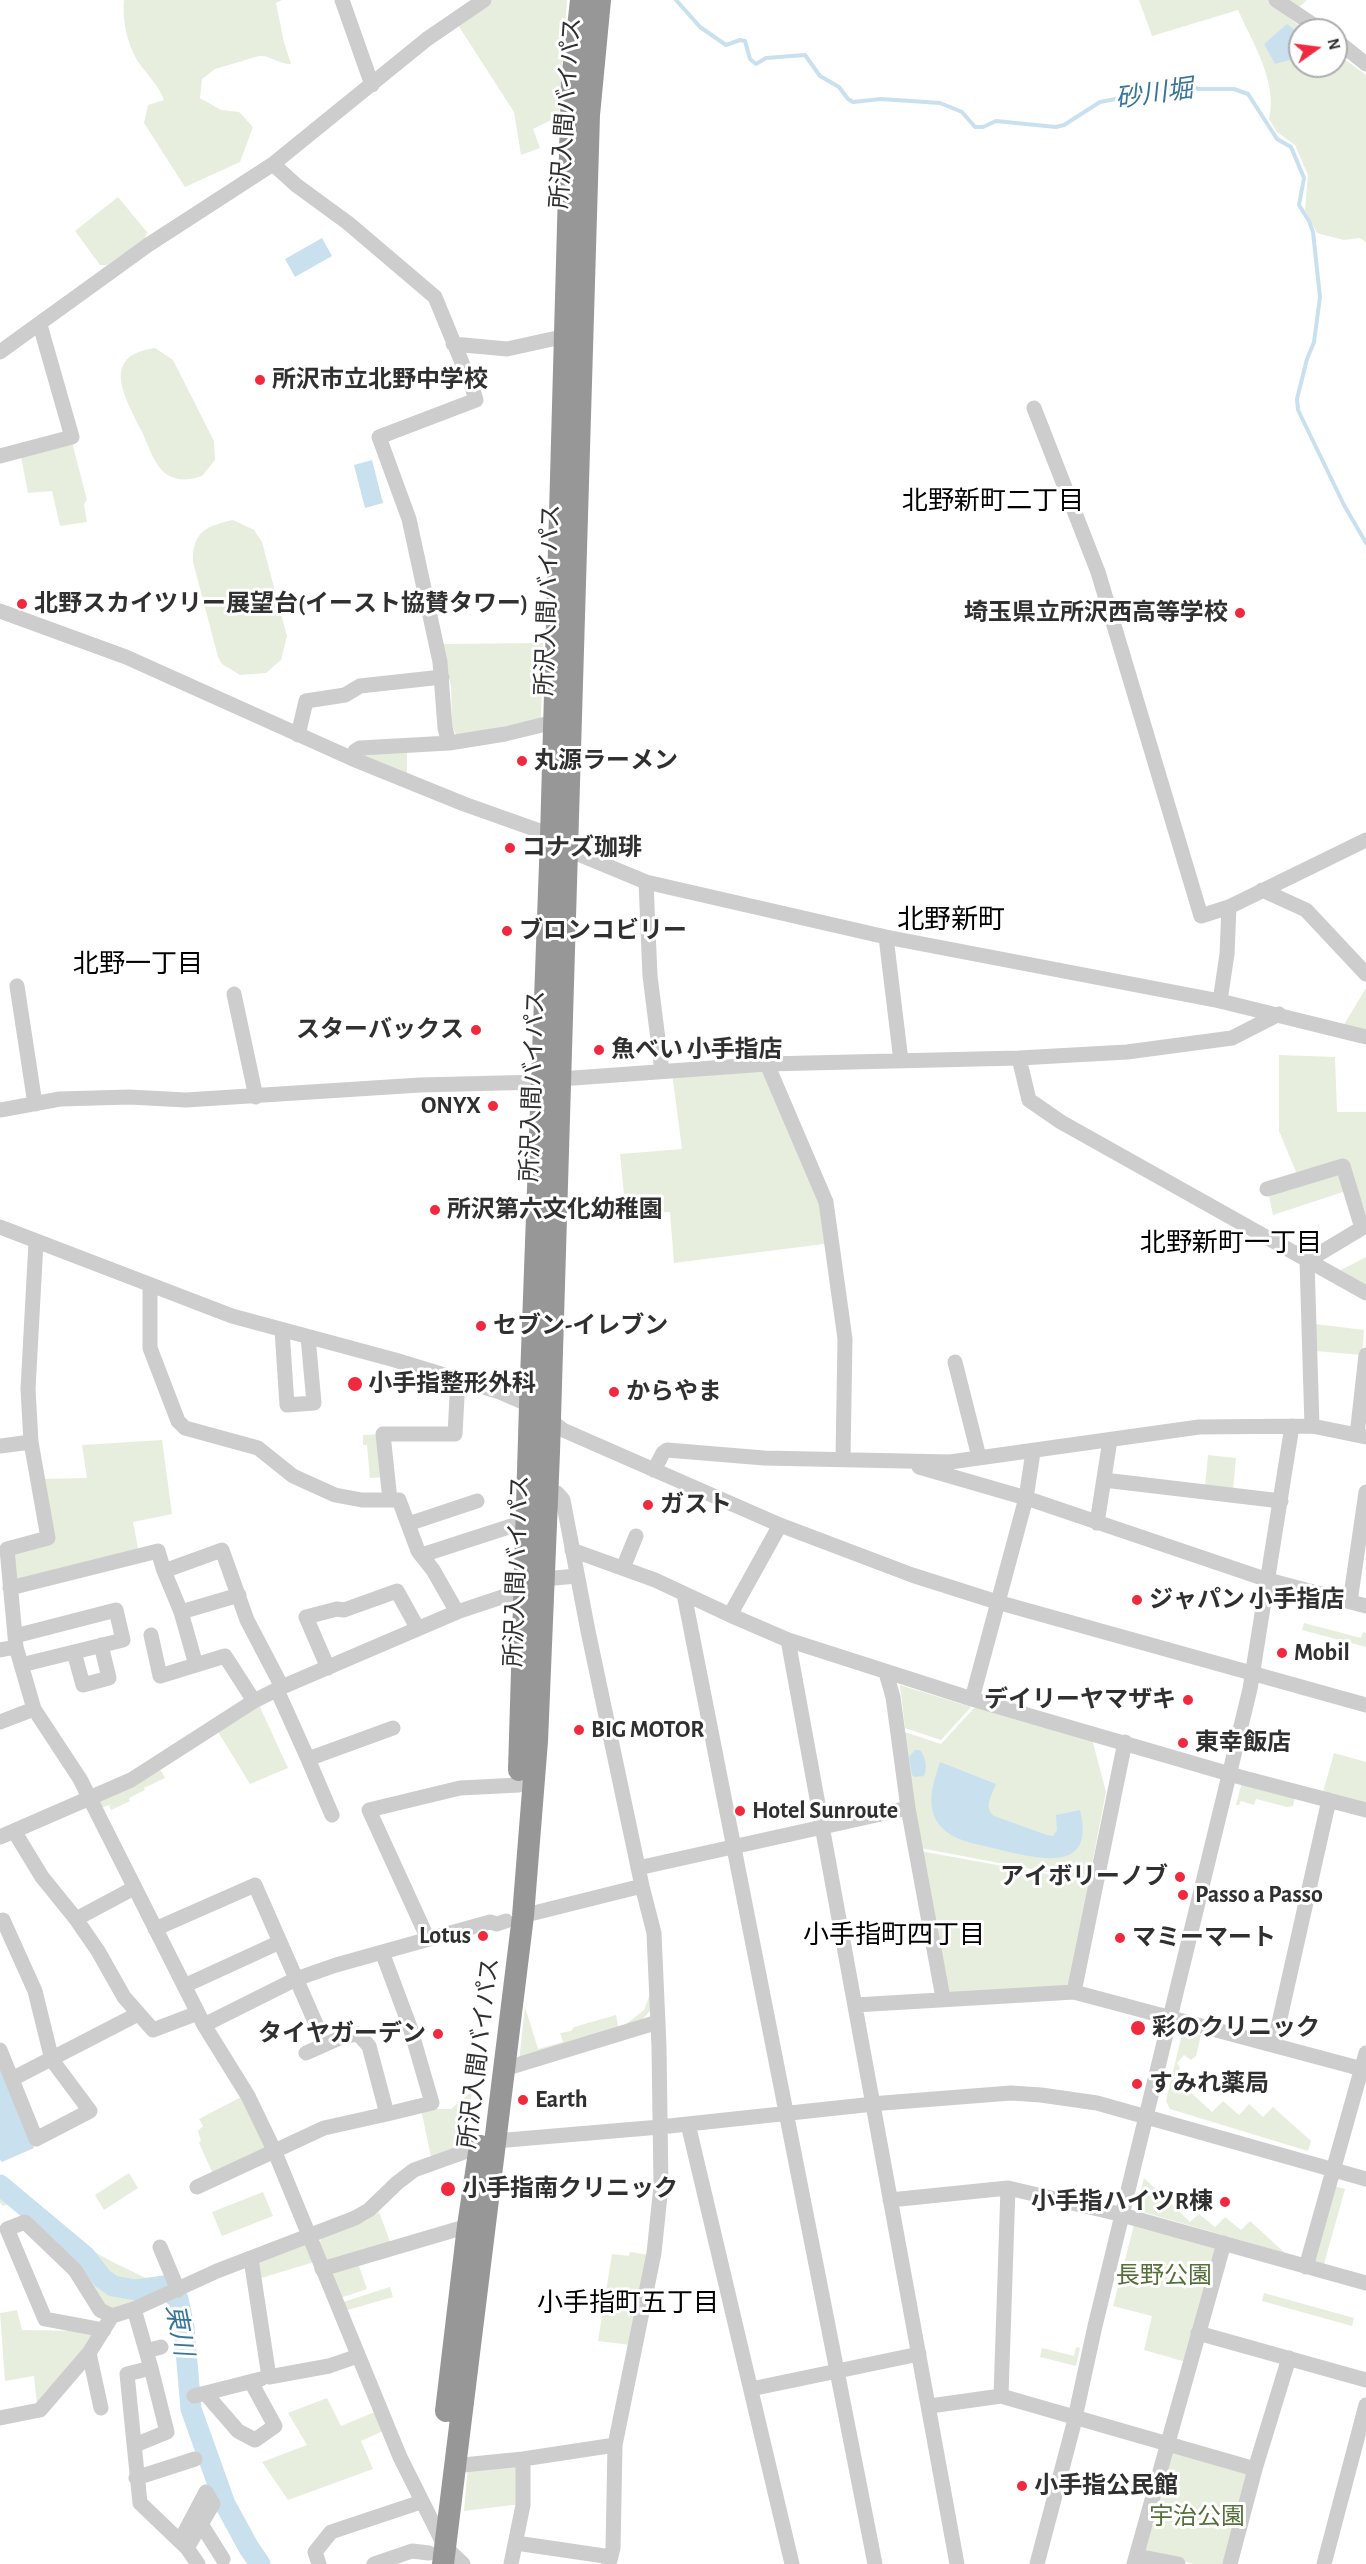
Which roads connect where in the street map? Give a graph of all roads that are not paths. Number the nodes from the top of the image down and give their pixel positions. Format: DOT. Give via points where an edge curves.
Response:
graph roads {
  1 [pos="342,0"];
  2 [pos="484,0"];
  3 [pos="1276,0"];
  4 [pos="585,1"];
  5 [pos="1303,18"];
  6 [pos="1348,48"];
  7 [pos="1364,59"];
  8 [pos="372,85"];
  9 [pos="273,164"];
  10 [pos="40,325"];
  11 [pos="566,336"];
  12 [pos="453,344"];
  13 [pos="0,352"];
  14 [pos="1034,408"];
  15 [pos="0,456"];
  16 [pos="0,611"];
  17 [pos="442,677"];
  18 [pos="554,722"];
  19 [pos="298,735"];
  20 [pos="449,743"];
  21 [pos="352,759"];
  22 [pos="1366,840"];
  23 [pos="559,842"];
  24 [pos="646,882"];
  25 [pos="1262,890"];
  26 [pos="1229,907"];
  27 [pos="886,937"];
  28 [pos="1366,974"];
  29 [pos="17,986"];
  30 [pos="234,994"];
  31 [pos="1220,1001"];
  32 [pos="1279,1014"];
  33 [pos="1366,1037"];
  34 [pos="1019,1058"];
  35 [pos="901,1061"];
  36 [pos="767,1064"];
  37 [pos="662,1071"];
  38 [pos="551,1080"];
  39 [pos="256,1097"];
  40 [pos="35,1104"];
  41 [pos="0,1110"];
  42 [pos="1267,1189"];
  43 [pos="0,1227"];
  44 [pos="36,1242"];
  45 [pos="1307,1261"];
  46 [pos="150,1285"];
  47 [pos="1366,1293"];
  48 [pos="282,1330"];
  49 [pos="308,1337"];
  50 [pos="1366,1355"];
  51 [pos="956,1362"];
  52 [pos="458,1377"];
  53 [pos="530,1405"];
  54 [pos="550,1419"];
  55 [pos="1292,1426"];
  56 [pos="1312,1426"];
  57 [pos="1362,1436"];
  58 [pos="1110,1440"];
  59 [pos="31,1442"];
  60 [pos="0,1446"];
  61 [pos="1033,1452"];
  62 [pos="979,1457"];
  63 [pos="843,1458"];
  64 [pos="893,1459"];
  65 [pos="654,1470"];
  66 [pos="1104,1480"];
  67 [pos="1366,1491"];
  68 [pos="557,1493"];
  69 [pos="1026,1498"];
  70 [pos="390,1500"];
  71 [pos="477,1501"];
  72 [pos="1281,1501"];
  73 [pos="527,1521"];
  74 [pos="1098,1523"];
  75 [pos="408,1524"];
  76 [pos="780,1525"];
  77 [pos="636,1536"];
  78 [pos="4,1550"];
  79 [pos="572,1550"];
  80 [pos="422,1555"];
  81 [pos="623,1568"];
  82 [pos="164,1571"];
  83 [pos="576,1576"];
  84 [pos="1268,1580"];
  85 [pos="535,1584"];
  86 [pos="10,1588"];
  87 [pos="684,1594"];
  88 [pos="239,1595"];
  89 [pos="997,1602"];
  90 [pos="1350,1602"];
  91 [pos="1366,1606"];
  92 [pos="6,1608"];
  93 [pos="181,1612"];
  94 [pos="457,1612"];
  95 [pos="730,1615"];
  96 [pos="418,1629"];
  97 [pos="151,1635"];
  98 [pos="788,1640"];
  99 [pos="15,1641"];
  100 [pos="101,1645"];
  101 [pos="0,1650"];
  102 [pos="74,1652"];
  103 [pos="21,1665"];
  104 [pos="196,1665"];
  105 [pos="328,1668"];
  106 [pos="886,1673"];
  107 [pos="1252,1674"];
  108 [pos="279,1688"];
  109 [pos="972,1699"];
  110 [pos="254,1701"];
  111 [pos="1366,1705"];
  112 [pos="34,1709"];
  113 [pos="0,1722"];
  114 [pos="393,1728"];
  115 [pos="1125,1742"];
  116 [pos="308,1759"];
  117 [pos="1229,1774"];
  118 [pos="519,1785"];
  119 [pos="89,1799"];
  120 [pos="1329,1800"];
  121 [pos="908,1808"];
  122 [pos="1366,1810"];
  123 [pos="332,1815"];
  124 [pos="822,1827"];
  125 [pos="7,1834"];
  126 [pos="733,1847"];
  127 [pos="638,1868"];
  128 [pos="642,1886"];
  129 [pos="134,1888"];
  130 [pos="534,1912"];
  131 [pos="76,1919"];
  132 [pos="506,1921"];
  133 [pos="0,1922"];
  134 [pos="155,1929"];
  135 [pos="428,1939"];
  136 [pos="280,1942"];
  137 [pos="382,1952"];
  138 [pos="296,1979"];
  139 [pos="184,1986"];
  140 [pos="1074,1992"];
  141 [pos="943,1998"];
  142 [pos="855,2005"];
  143 [pos="138,2014"];
  144 [pos="1170,2016"];
  145 [pos="201,2019"];
  146 [pos="658,2022"];
  147 [pos="316,2024"];
  148 [pos="1274,2044"];
  149 [pos="0,2050"];
  150 [pos="306,2053"];
  151 [pos="1366,2053"];
  152 [pos="52,2060"];
  153 [pos="504,2069"];
  154 [pos="1364,2069"];
  155 [pos="12,2079"];
  156 [pos="873,2104"];
  157 [pos="387,2114"];
  158 [pos="786,2114"];
  159 [pos="1146,2117"];
  160 [pos="688,2124"];
  161 [pos="660,2127"];
  162 [pos="488,2144"];
  163 [pos="274,2150"];
  164 [pos="1334,2169"];
  165 [pos="1366,2179"];
  166 [pos="197,2187"];
  167 [pos="1008,2188"];
  168 [pos="890,2200"];
  169 [pos="1122,2216"];
  170 [pos="468,2226"];
  171 [pos="310,2236"];
  172 [pos="1224,2243"];
  173 [pos="160,2247"];
  174 [pos="251,2259"];
  175 [pos="1306,2266"];
  176 [pos="322,2269"];
  177 [pos="1366,2283"];
  178 [pos="173,2292"];
  179 [pos="134,2309"];
  180 [pos="108,2323"];
  181 [pos="1198,2333"];
  182 [pos="89,2353"];
  183 [pos="919,2354"];
  184 [pos="358,2356"];
  185 [pos="1288,2358"];
  186 [pos="151,2368"];
  187 [pos="837,2371"];
  188 [pos="269,2377"];
  189 [pos="1366,2380"];
  190 [pos="251,2382"];
  191 [pos="751,2389"];
  192 [pos="1001,2396"];
  193 [pos="1366,2405"];
  194 [pos="930,2406"];
  195 [pos="100,2408"];
  196 [pos="0,2418"];
  197 [pos="1075,2418"];
  198 [pos="1167,2444"];
  199 [pos="135,2445"];
  200 [pos="615,2445"];
  201 [pos="195,2459"];
  202 [pos="523,2459"];
  203 [pos="453,2466"];
  204 [pos="1255,2469"];
  205 [pos="136,2478"];
  206 [pos="421,2502"];
  207 [pos="201,2524"];
  208 [pos="433,2525"];
  209 [pos="516,2543"];
  210 [pos="184,2544"];
  211 [pos="436,2557"];
  212 [pos="223,2559"];
  213 [pos="1136,2560"];
  214 [pos="610,2561"];
  215 [pos="198,2564"];
  216 [pos="320,2564"];
  217 [pos="374,2564"];
  218 [pos="463,2564"];
  219 [pos="511,2564"];
  220 [pos="792,2564"];
  221 [pos="875,2564"];
  222 [pos="957,2564"];
  223 [pos="1037,2564"];
  224 [pos="1178,2564"];
  225 [pos="1230,2564"];
  226 [pos="1324,2564"];
  1 -- 8 [label="street"];
  2 -- 8 [label="street"];
  3 -- 5 [label="street"];
  4 -- 11 [label="highway, 所沢入間バイパス" via="572,82"];
  4 -- 23 [label="highway, 所沢入間バイパス" via="589,115"];
  6 -- 7 [label="street"];
  8 -- 9 [label="street"];
  9 -- 10 [label="street" via="148,245"];
  9 -- 12 [label="street" via="435,297"];
  10 -- 13 [label="street"];
  10 -- 15 [label="street" via="72,437"];
  11 -- 12 [label="street" via="507,349"];
  11 -- 18 [label="highway, 所沢入間バイパス"];
  12 -- 17 [label="street" via="476,400 379,437 409,519"];
  14 -- 26 [label="street" via="1098,572 1201,916"];
  16 -- 19 [label="street" via="126,657"];
  17 -- 19 [label="street" via="360,686 345,695 306,701"];
  17 -- 20 [label="street"];
  18 -- 20 [label="street"];
  18 -- 23 [label="highway, 所沢入間バイパス"];
  19 -- 21 [label="street"];
  20 -- 21 [label="street" via="360,748"];
  21 -- 23 [label="street"];
  22 -- 25 [label="street"];
  23 -- 24 [label="street"];
  23 -- 38 [label="highway, 所沢入間バイパス"];
  24 -- 27 [label="street"];
  24 -- 37 [label="street" via="650,976"];
  25 -- 26 [label="street"];
  25 -- 28 [label="street" via="1306,910"];
  26 -- 31 [label="street"];
  27 -- 31 [label="street"];
  27 -- 35 [label="street"];
  29 -- 40 [label="street"];
  30 -- 39 [label="street"];
  31 -- 32 [label="street"];
  32 -- 33 [label="street"];
  32 -- 34 [label="street" via="1232,1038 1127,1052"];
  34 -- 35 [label="street"];
  34 -- 45 [label="street" via="1029,1100 1061,1122"];
  35 -- 36 [label="street"];
  36 -- 37 [label="street"];
  36 -- 63 [label="street" via="826,1202 845,1339"];
  37 -- 38 [label="street"];
  38 -- 39 [label="street"];
  38 -- 53 [label="highway, 所沢入間バイパス"];
  38 -- 54 [label="highway, 所沢入間バイパス"];
  39 -- 40 [label="street" via="60,1099"];
  40 -- 41 [label="street"];
  42 -- 45 [label="street" via="1343,1166 1362,1228"];
  43 -- 44 [label="street"];
  44 -- 46 [label="street"];
  44 -- 59 [label="street" via="28,1389"];
  45 -- 47 [label="street"];
  45 -- 56 [label="street"];
  46 -- 48 [label="street"];
  46 -- 70 [label="street" via="150,1348 178,1421 185,1428 258,1448 293,1476 335,1495"];
  48 -- 49 [label="street"];
  48 -- 49 [label="street" via="287,1405 314,1403"];
  49 -- 52 [label="street"];
  50 -- 57 [label="street"];
  51 -- 62 [label="street"];
  52 -- 53 [label="street"];
  52 -- 70 [label="street" via="455,1434 383,1434"];
  53 -- 54 [label="street"];
  53 -- 73 [label="highway, 所沢入間バイパス"];
  54 -- 65 [label="street" via="563,1430"];
  54 -- 85 [label="highway, 所沢入間バイパス"];
  55 -- 56 [label="street"];
  55 -- 58 [label="street" via="1199,1426"];
  55 -- 72 [label="street"];
  56 -- 57 [label="street"];
  58 -- 61 [label="street"];
  58 -- 66 [label="street"];
  59 -- 60 [label="street"];
  59 -- 78 [label="street" via="48,1538"];
  61 -- 62 [label="street"];
  61 -- 69 [label="street"];
  62 -- 64 [label="street" via="950,1462"];
  63 -- 64 [label="street"];
  63 -- 65 [label="street" via="764,1458 667,1450"];
  64 -- 69 [label="street"];
  65 -- 76 [label="street"];
  66 -- 72 [label="street"];
  66 -- 74 [label="street"];
  67 -- 90 [label="street"];
  68 -- 79 [label="street" via="563,1500"];
  69 -- 74 [label="street"];
  69 -- 89 [label="street"];
  70 -- 75 [label="street" via="399,1500"];
  71 -- 75 [label="street"];
  72 -- 84 [label="street"];
  73 -- 80 [label="street"];
  73 -- 85 [label="highway, 所沢入間バイパス"];
  74 -- 84 [label="street"];
  75 -- 80 [label="street"];
  76 -- 89 [label="street"];
  76 -- 95 [label="street"];
  77 -- 81 [label="street"];
  78 -- 86 [label="street"];
  79 -- 81 [label="street"];
  79 -- 83 [label="street"];
  80 -- 94 [label="street"];
  81 -- 87 [label="street"];
  82 -- 86 [label="street" via="158,1551"];
  82 -- 88 [label="street" via="222,1550"];
  82 -- 93 [label="street"];
  83 -- 85 [label="street"];
  83 -- 127 [label="street"];
  84 -- 90 [label="street"];
  84 -- 107 [label="street"];
  85 -- 94 [label="street"];
  85 -- 118 [label="highway, 所沢入間バイパス"];
  85 -- 153 [label="highway, 所沢入間バイパス" via="537,1741 524,1905"];
  86 -- 92 [label="street"];
  87 -- 95 [label="street"];
  87 -- 126 [label="street"];
  88 -- 93 [label="street"];
  88 -- 108 [label="street"];
  89 -- 107 [label="street"];
  89 -- 109 [label="street"];
  90 -- 91 [label="street"];
  92 -- 99 [label="street"];
  93 -- 104 [label="street"];
  94 -- 96 [label="street"];
  95 -- 98 [label="street"];
  96 -- 105 [label="street"];
  96 -- 105 [label="street" via="397,1591 344,1610 306,1617"];
  97 -- 104 [label="street" via="160,1676"];
  98 -- 106 [label="street"];
  98 -- 124 [label="street"];
  99 -- 100 [label="street" via="116,1610 123,1640"];
  99 -- 101 [label="street"];
  99 -- 103 [label="street"];
  100 -- 102 [label="street"];
  100 -- 102 [label="street" via="109,1678 83,1685"];
  102 -- 103 [label="street"];
  103 -- 112 [label="street"];
  104 -- 110 [label="street" via="225,1656"];
  105 -- 108 [label="street"];
  106 -- 109 [label="street"];
  106 -- 121 [label="street" via="893,1697"];
  107 -- 111 [label="street"];
  107 -- 117 [label="street"];
  108 -- 110 [label="street"];
  108 -- 116 [label="street"];
  109 -- 115 [label="street"];
  110 -- 119 [label="street" via="131,1780"];
  112 -- 113 [label="street"];
  112 -- 119 [label="street"];
  114 -- 116 [label="street"];
  115 -- 117 [label="street"];
  115 -- 140 [label="street"];
  116 -- 123 [label="street"];
  117 -- 120 [label="street"];
  117 -- 144 [label="street"];
  118 -- 132 [label="highway, 所沢入間バイパス"];
  118 -- 135 [label="street" via="460,1788 369,1810"];
  119 -- 125 [label="street"];
  119 -- 129 [label="street"];
  120 -- 122 [label="street"];
  120 -- 148 [label="street"];
  121 -- 124 [label="street"];
  121 -- 141 [label="street"];
  124 -- 126 [label="street"];
  124 -- 142 [label="street"];
  125 -- 131 [label="street"];
  126 -- 127 [label="street"];
  126 -- 158 [label="street"];
  127 -- 128 [label="street"];
  128 -- 130 [label="street"];
  128 -- 146 [label="street" via="654,1933"];
  129 -- 131 [label="street"];
  129 -- 134 [label="street"];
  131 -- 143 [label="street"];
  132 -- 135 [label="street"];
  132 -- 162 [label="highway, 所沢入間バイパス"];
  133 -- 152 [label="street" via="3,1920 35,1991"];
  134 -- 136 [label="street" via="255,1885"];
  134 -- 139 [label="street"];
  135 -- 137 [label="street"];
  136 -- 138 [label="street"];
  136 -- 139 [label="street"];
  137 -- 138 [label="street"];
  137 -- 157 [label="street" via="410,2027 432,2103"];
  138 -- 145 [label="street"];
  138 -- 147 [label="street"];
  139 -- 145 [label="street"];
  140 -- 141 [label="street"];
  140 -- 144 [label="street"];
  141 -- 142 [label="street"];
  142 -- 156 [label="street"];
  143 -- 145 [label="street" via="153,2030"];
  143 -- 152 [label="street"];
  144 -- 148 [label="street"];
  144 -- 159 [label="street"];
  145 -- 163 [label="street" via="248,2096"];
  146 -- 153 [label="street"];
  146 -- 161 [label="street"];
  148 -- 154 [label="street"];
  149 -- 155 [label="street"];
  150 -- 157 [label="street" via="358,2034 369,2046"];
  151 -- 154 [label="street"];
  152 -- 155 [label="street"];
  152 -- 155 [label="street" via="90,2111 36,2139"];
  153 -- 162 [label="highway, 所沢入間バイパス"];
  154 -- 164 [label="street"];
  156 -- 158 [label="street"];
  156 -- 159 [label="street" via="972,2095 1041,2095 1097,2103"];
  156 -- 168 [label="street"];
  157 -- 163 [label="street" via="324,2128"];
  158 -- 160 [label="street"];
  158 -- 187 [label="street"];
  159 -- 164 [label="street"];
  159 -- 169 [label="street"];
  160 -- 161 [label="street"];
  160 -- 191 [label="street"];
  161 -- 162 [label="street"];
  161 -- 200 [label="street" via="661,2186 654,2253"];
  162 -- 170 [label="highway, 所沢入間バイパス"];
  162 -- 171 [label="street" via="414,2170 362,2214"];
  162 -- 203 [label="highway, 所沢入間バイパス" via="474,2319"];
  163 -- 166 [label="street"];
  163 -- 171 [label="street"];
  164 -- 165 [label="street"];
  164 -- 175 [label="street"];
  167 -- 168 [label="street"];
  167 -- 169 [label="street"];
  167 -- 192 [label="street"];
  168 -- 183 [label="street"];
  169 -- 172 [label="street"];
  169 -- 197 [label="street"];
  170 -- 176 [label="street"];
  170 -- 208 [label="highway, 所沢入間バイパス"];
  171 -- 174 [label="street"];
  171 -- 176 [label="street"];
  172 -- 175 [label="street"];
  172 -- 181 [label="street"];
  173 -- 178 [label="street"];
  174 -- 178 [label="street"];
  174 -- 188 [label="street"];
  175 -- 177 [label="street"];
  176 -- 184 [label="street"];
  178 -- 179 [label="street"];
  179 -- 180 [label="street"];
  179 -- 186 [label="street" via="154,2349"];
  180 -- 180 [label="street" via="75,2270 25,2222 7,2229 45,2319"];
  180 -- 182 [label="street"];
  181 -- 185 [label="street"];
  181 -- 198 [label="street"];
  182 -- 195 [label="street"];
  182 -- 196 [label="street" via="40,2410"];
  183 -- 187 [label="street"];
  183 -- 194 [label="street"];
  184 -- 188 [label="street" via="329,2366"];
  184 -- 206 [label="street"];
  185 -- 189 [label="street"];
  185 -- 204 [label="street"];
  186 -- 199 [label="street" via="127,2374"];
  186 -- 199 [label="street" via="167,2432"];
  187 -- 191 [label="street"];
  187 -- 221 [label="street"];
  188 -- 190 [label="street"];
  190 -- 190 [label="street" via="199,2395 238,2431 255,2440 275,2426"];
  191 -- 220 [label="street"];
  192 -- 194 [label="street"];
  192 -- 197 [label="street"];
  193 -- 226 [label="street"];
  194 -- 222 [label="street"];
  197 -- 198 [label="street"];
  197 -- 223 [label="street"];
  198 -- 204 [label="street"];
  198 -- 213 [label="street"];
  199 -- 205 [label="street"];
  200 -- 202 [label="street"];
  200 -- 214 [label="street"];
  201 -- 205 [label="street"];
  202 -- 203 [label="street"];
  202 -- 209 [label="street" via="523,2505"];
  203 -- 211 [label="highway, 所沢入間バイパス"];
  204 -- 225 [label="street"];
  205 -- 210 [label="street" via="140,2503"];
  206 -- 208 [label="street"];
  206 -- 216 [label="street" via="331,2532 315,2552"];
  207 -- 210 [label="street"];
  207 -- 210 [label="street" via="213,2504 206,2492"];
  207 -- 212 [label="street"];
  208 -- 211 [label="highway, 所沢入間バイパス"];
  209 -- 214 [label="street"];
  209 -- 219 [label="street"];
  210 -- 215 [label="street"];
  211 -- 217 [label="street" via="412,2552"];
  211 -- 218 [label="street"];
  213 -- 224 [label="street"];
}
